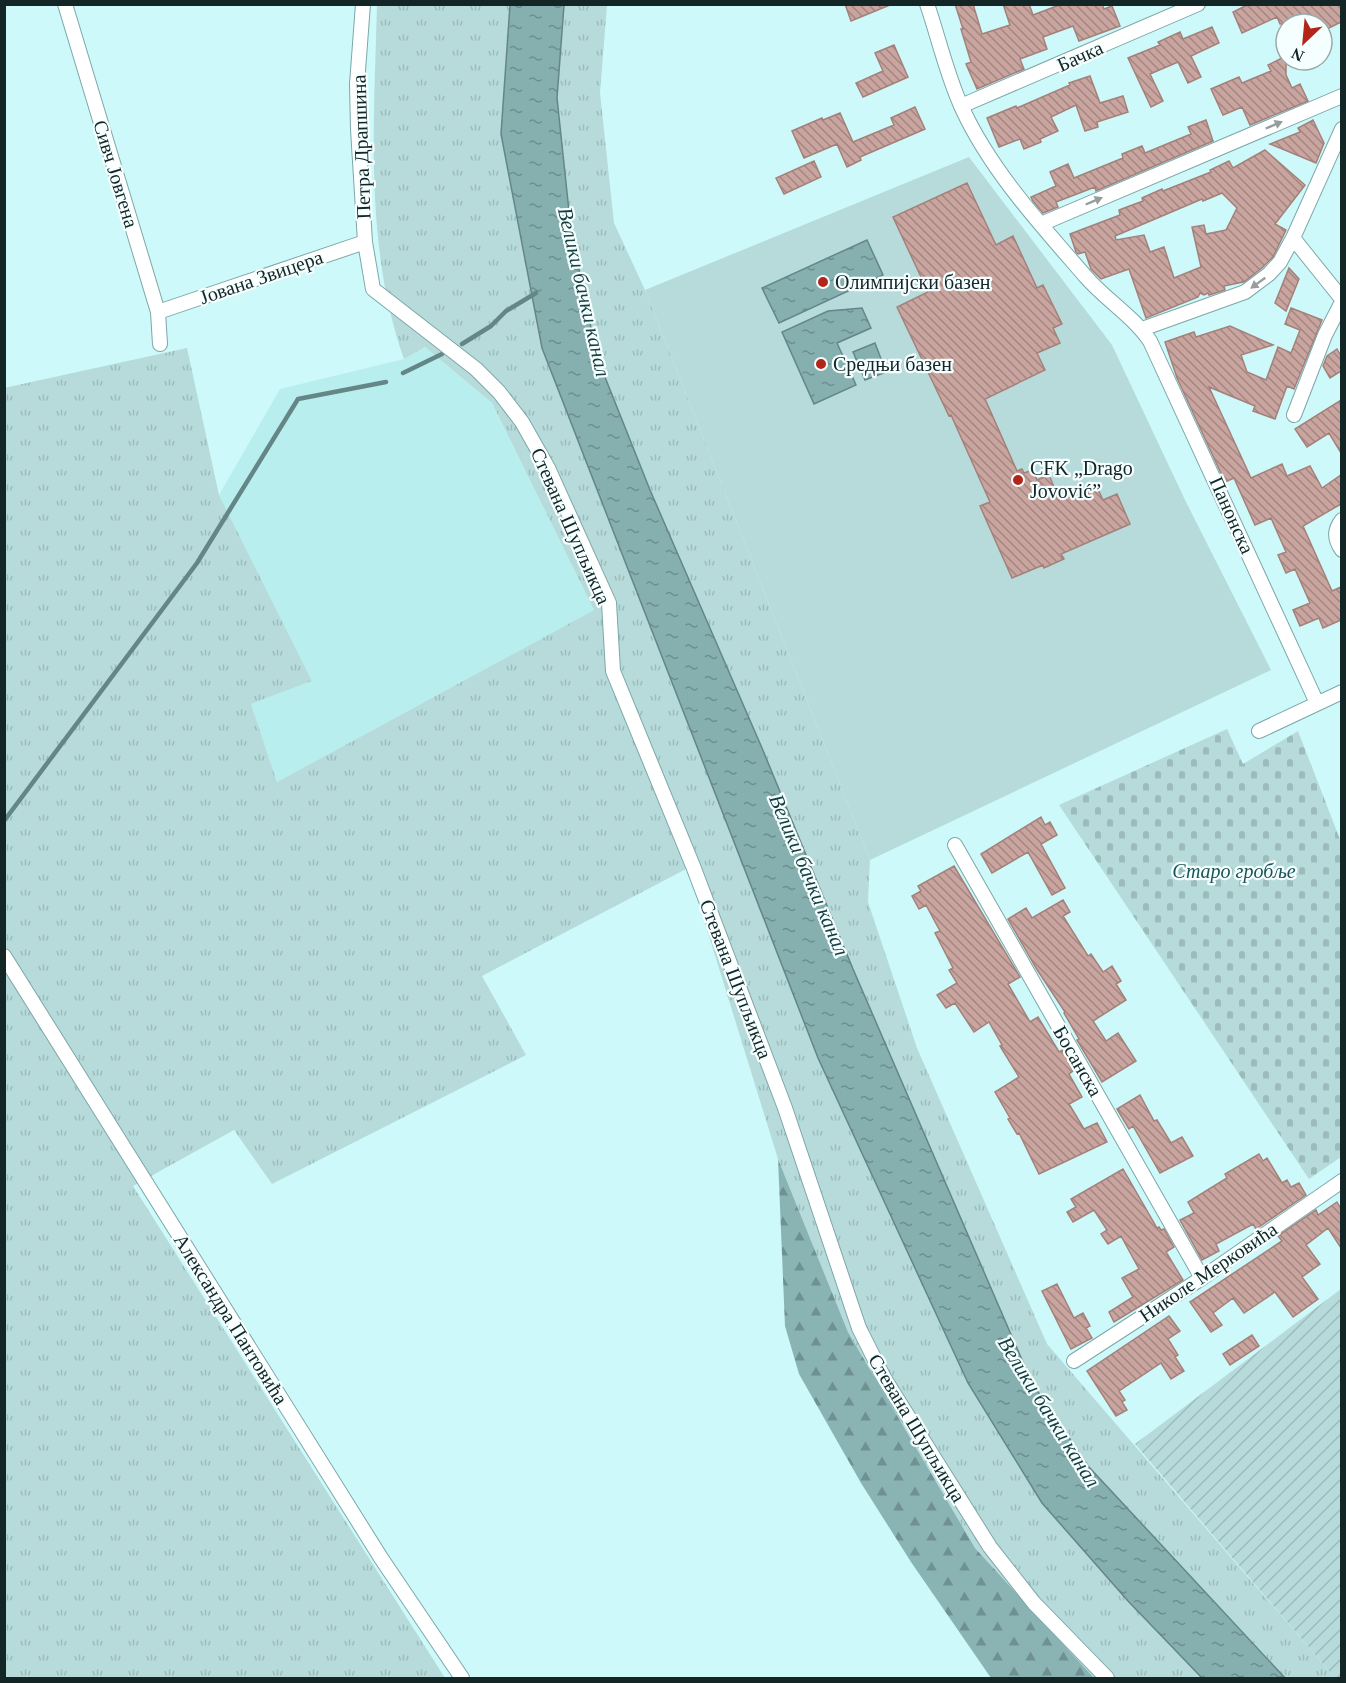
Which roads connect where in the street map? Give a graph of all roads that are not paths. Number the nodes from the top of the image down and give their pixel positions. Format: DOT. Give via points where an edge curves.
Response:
graph roads {
  1 [pos="65,4"];
  2 [pos="363,4"];
  3 [pos="927,4"];
  4 [pos="1198,4"];
  5 [pos="1341,96"];
  6 [pos="961,106"];
  7 [pos="1341,129"];
  8 [pos="1041,224"];
  9 [pos="1293,238"];
  10 [pos="365,242"];
  11 [pos="374,289"];
  12 [pos="1341,301"];
  13 [pos="158,312"];
  14 [pos="1142,329"];
  15 [pos="160,344"];
  16 [pos="1294,415"];
  17 [pos="1341,520"];
  18 [pos="1341,550"];
  19 [pos="1341,692"];
  20 [pos="1317,703"];
  21 [pos="1259,731"];
  22 [pos="955,845"];
  23 [pos="4,956"];
  24 [pos="1341,1181"];
  25 [pos="1202,1278"];
  26 [pos="1074,1361"];
  27 [pos="462,1678"];
  28 [pos="1107,1678"];
  1 -- 13 [label="street, Сивч Јовгена"];
  2 -- 10 [label="street, Петра Драпшина" via="357,84"];
  3 -- 6 [label="street, Панонска"];
  4 -- 6 [label="street, Бачка"];
  8 -- 5 [label="street, one-way"];
  6 -- 8 [label="street, Панонска" via="990,159"];
  7 -- 9 [label="street"];
  8 -- 14 [label="street, Панонска" via="1089,281"];
  9 -- 12 [label="street"];
  9 -- 14 [label="street, one-way" via="1280,262 1245,292"];
  10 -- 11 [label="street, Петра Драпшина"];
  10 -- 13 [label="street, Јована Звицера"];
  11 -- 28 [label="street, Стевана Шупљикца" via="476,369 499,392 522,422 548,468 609,603 614,671 785,1108 859,1328 884,1378 990,1547 1034,1603"];
  12 -- 16 [label="street"];
  13 -- 15 [label="street, Сивч Јовгена"];
  14 -- 20 [label="street, Панонска" via="1217,482"];
  17 -- 18 [label="street" via="1335,532"];
  19 -- 20 [label="street"];
  20 -- 21 [label="street"];
  22 -- 25 [label="street, Босанска"];
  23 -- 27 [label="street, Александра Пантовића" via="377,1551"];
  24 -- 25 [label="street, Николе Мерковића"];
  25 -- 26 [label="street, Николе Мерковића"];
}
